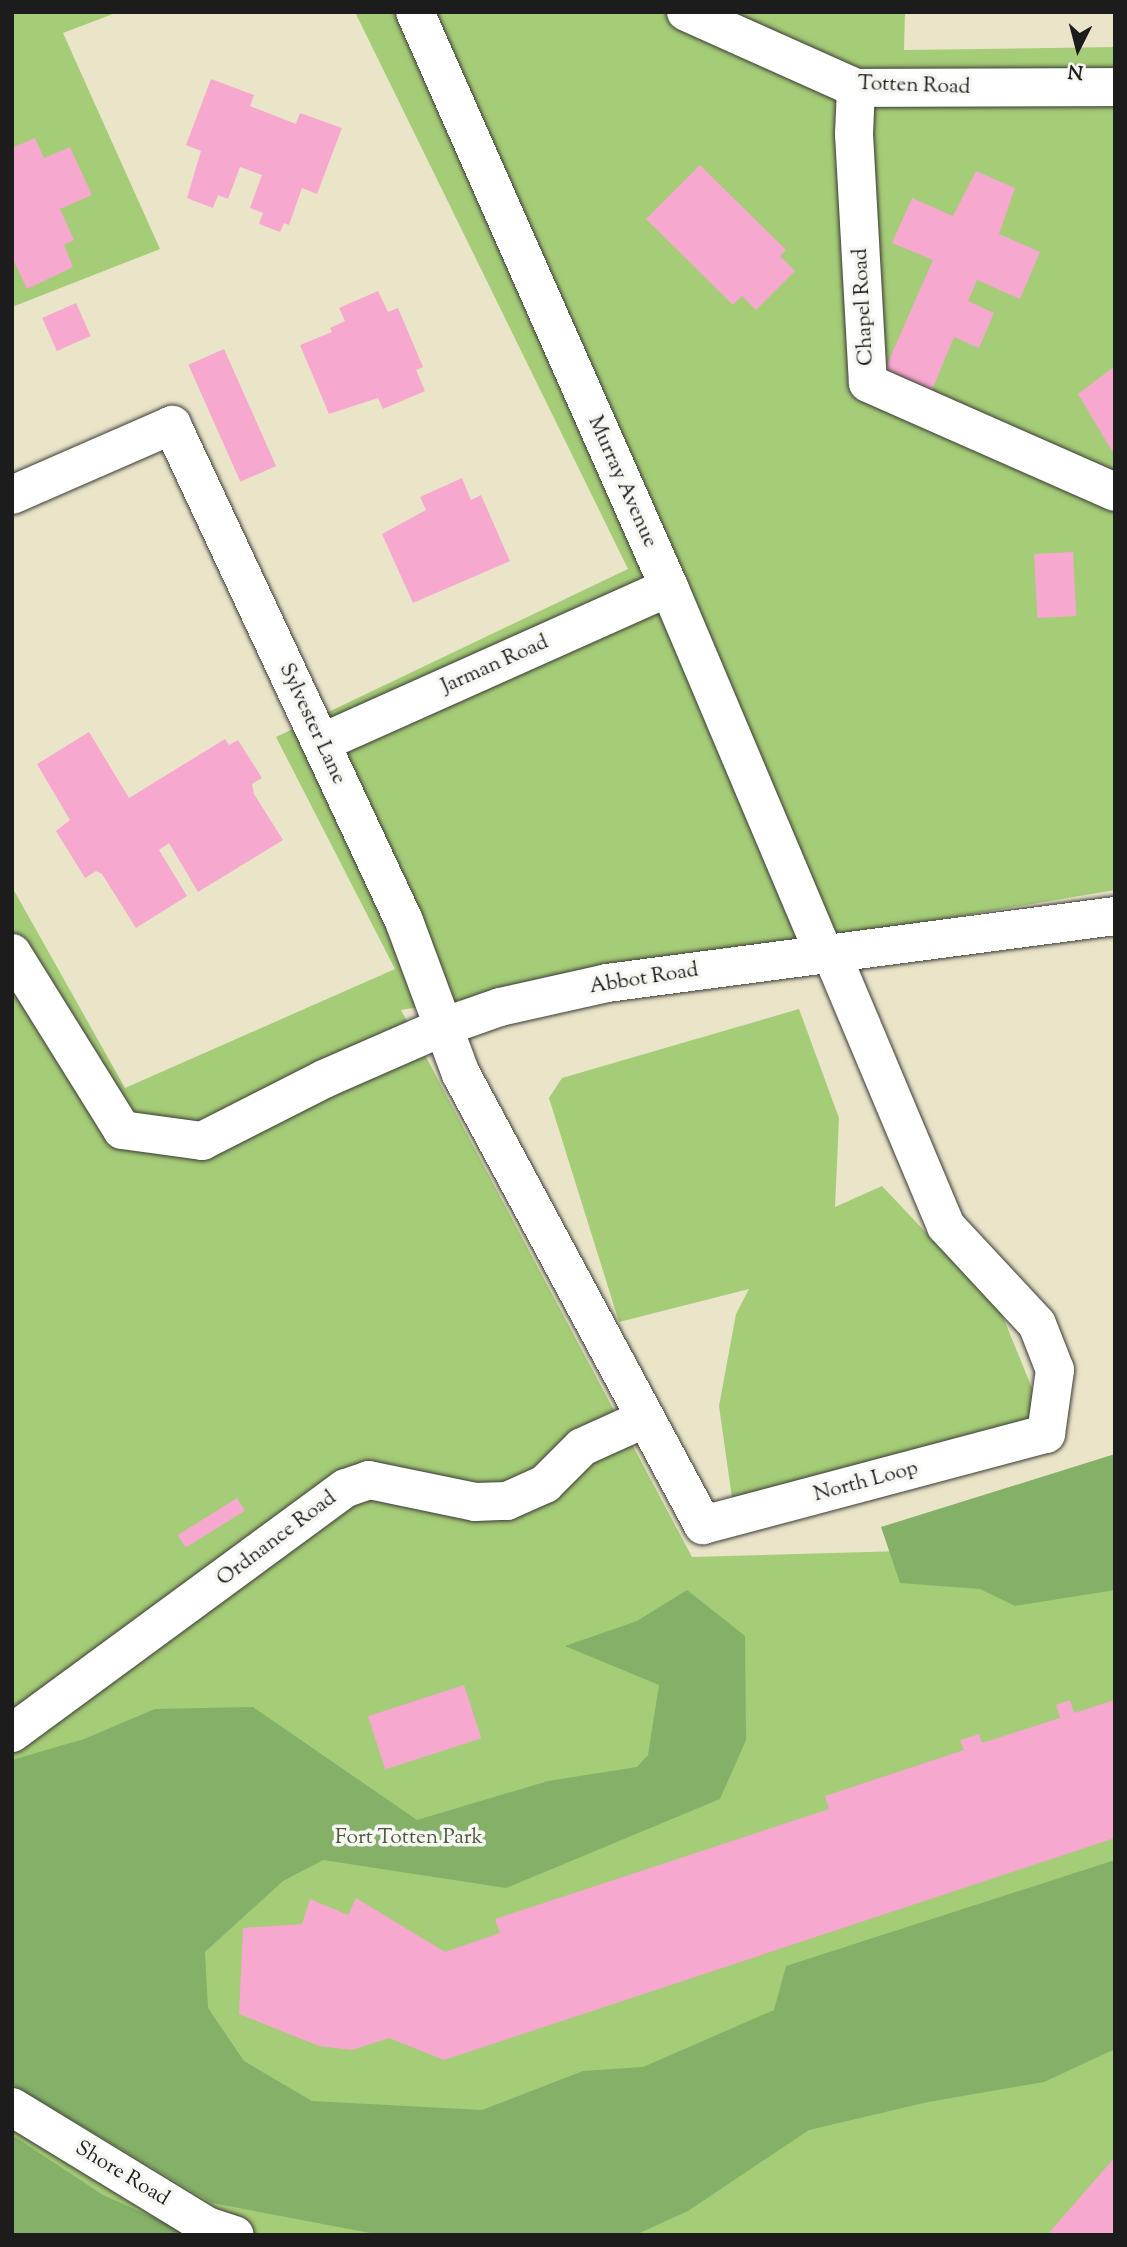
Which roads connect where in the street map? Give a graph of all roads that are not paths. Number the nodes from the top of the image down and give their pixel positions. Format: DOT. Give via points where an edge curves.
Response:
graph roads {
  1 [pos="415,12"];
  2 [pos="686,12"];
  3 [pos="1115,87"];
  4 [pos="856,88"];
  5 [pos="1115,492"];
  6 [pos="12,495"];
  7 [pos="669,587"];
  8 [pos="321,743"];
  9 [pos="1115,916"];
  10 [pos="12,953"];
  11 [pos="827,954"];
  12 [pos="443,1027"];
  13 [pos="645,1419"];
  14 [pos="12,1733"];
  15 [pos="12,2107"];
  16 [pos="235,2235"];
  1 -- 7 [label="street, Murray Avenue"];
  2 -- 4 [label="street, Totten Road"];
  3 -- 4 [label="street, Totten Road"];
  4 -- 5 [label="street, Chapel Road" via="854,134 868,383"];
  6 -- 8 [label="street, Sylvester Lane" via="172,425"];
  7 -- 8 [label="street, Jarman Road"];
  7 -- 11 [label="street, Murray Avenue"];
  8 -- 12 [label="street, Sylvester Lane" via="404,921"];
  9 -- 11 [label="street, Abbot Road"];
  10 -- 12 [label="street, Abbot Road" via="122,1130 202,1142 324,1079"];
  11 -- 12 [label="street, Abbot Road" via="607,983 500,1007"];
  11 -- 13 [label="street, North Loop" via="946,1226 1037,1324 1055,1370 1046,1434 703,1525"];
  12 -- 13 [label="street, North Loop" via="461,1074"];
  13 -- 14 [label="street, Ordnance Road" via="582,1447 545,1484 507,1501 475,1502 369,1480 346,1488"];
  15 -- 16 [label="street, Shore Road" via="207,2227"];
}
